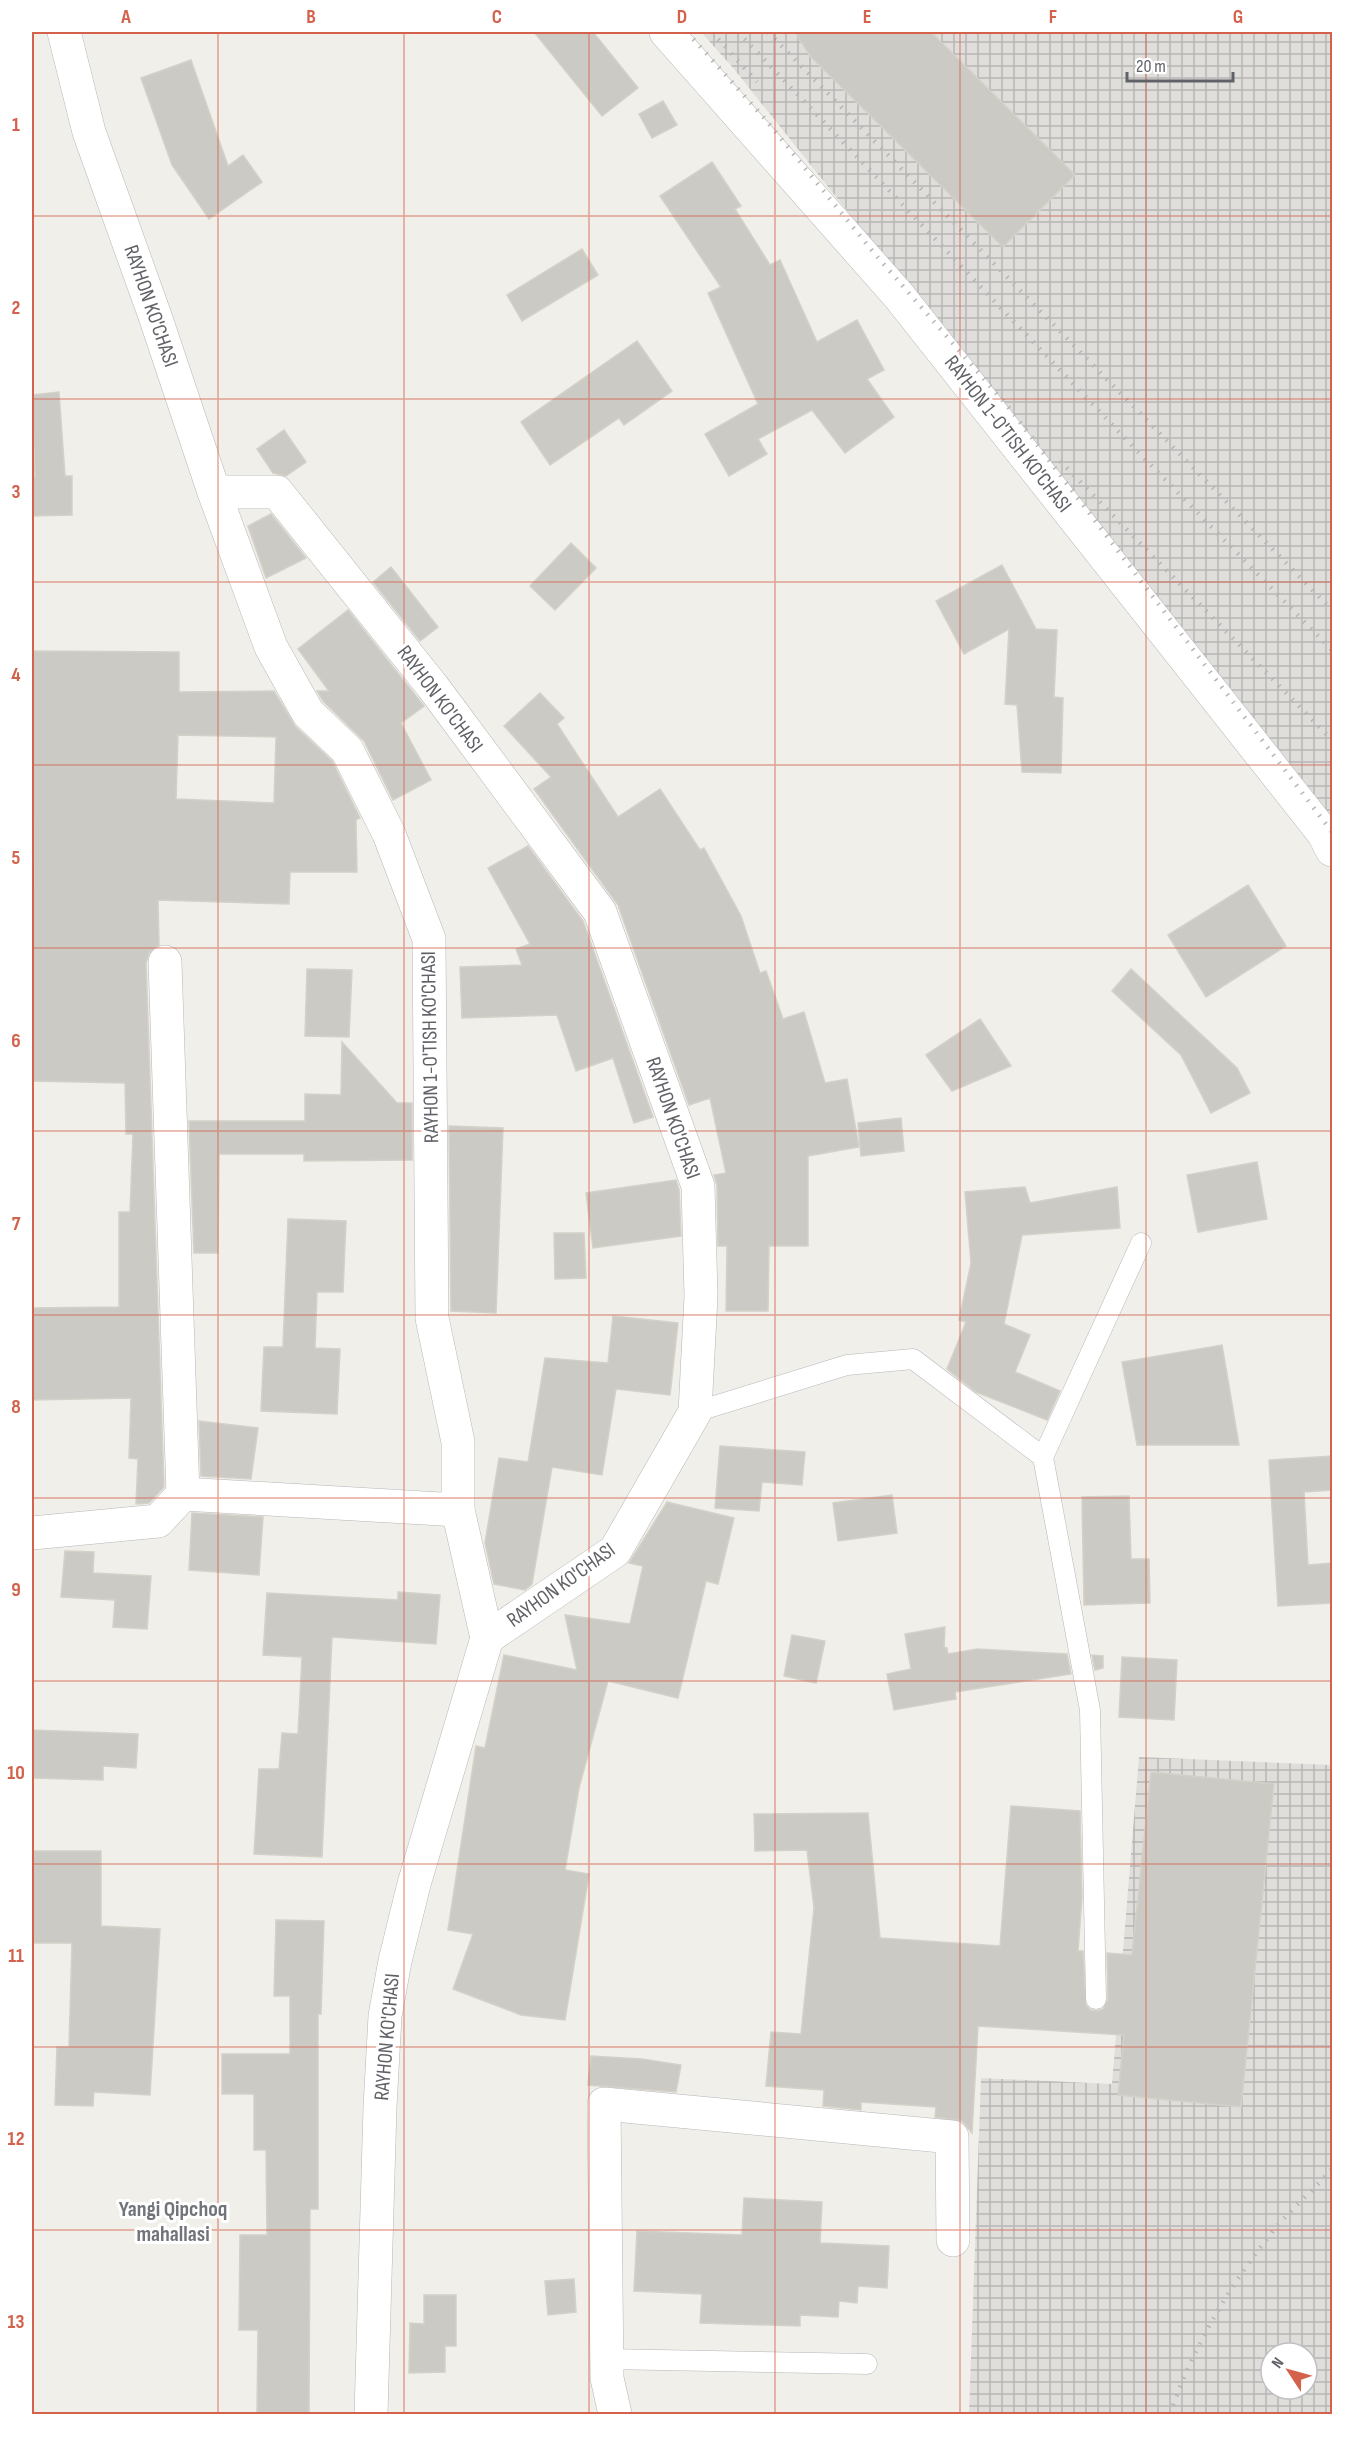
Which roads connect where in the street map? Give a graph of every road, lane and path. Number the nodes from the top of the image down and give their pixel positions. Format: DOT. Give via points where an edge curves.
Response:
graph roads {
  1 [pos="64,32"];
  2 [pos="666,32"];
  3 [pos="214,492"];
  4 [pos="1332,850"];
  5 [pos="165,962"];
  6 [pos="1141,1243"];
  7 [pos="695,1412"];
  8 [pos="1043,1457"];
  9 [pos="183,1494"];
  10 [pos="458,1510"];
  11 [pos="32,1533"];
  12 [pos="487,1638"];
  13 [pos="1096,1999"];
  14 [pos="953,2240"];
  15 [pos="606,2359"];
  16 [pos="867,2364"];
  17 [pos="371,2415"];
  18 [pos="615,2415"];
  1 -- 3 [label="street, RAYHON KO'CHASI" via="89,132"];
  2 -- 4 [label="street, RAYHON 1-O'TISH KO'CHASI" via="899,296 1317,825"];
  3 -- 7 [label="street, RAYHON KO'CHASI" via="277,492 433,687 600,912 698,1186 701,1296"];
  3 -- 10 [label="street, RAYHON 1-O'TISH KO'CHASI" via="271,647 308,713 347,750 389,834 429,939 432,1318 458,1442"];
  5 -- 9 [label="street"];
  6 -- 8 [label="lane"];
  7 -- 8 [label="lane" via="847,1365 913,1359"];
  7 -- 12 [label="street, RAYHON KO'CHASI" via="615,1551"];
  8 -- 13 [label="lane" via="1090,1710"];
  9 -- 10 [label="street"];
  9 -- 11 [label="street" via="158,1521"];
  10 -- 12 [label="street, RAYHON 1-O'TISH KO'CHASI"];
  12 -- 17 [label="street, RAYHON KO'CHASI" via="414,1884 394,1961 385,2016"];
  14 -- 15 [label="street" via="952,2137 604,2104"];
  15 -- 16 [label="lane"];
  15 -- 18 [label="street"];
}
